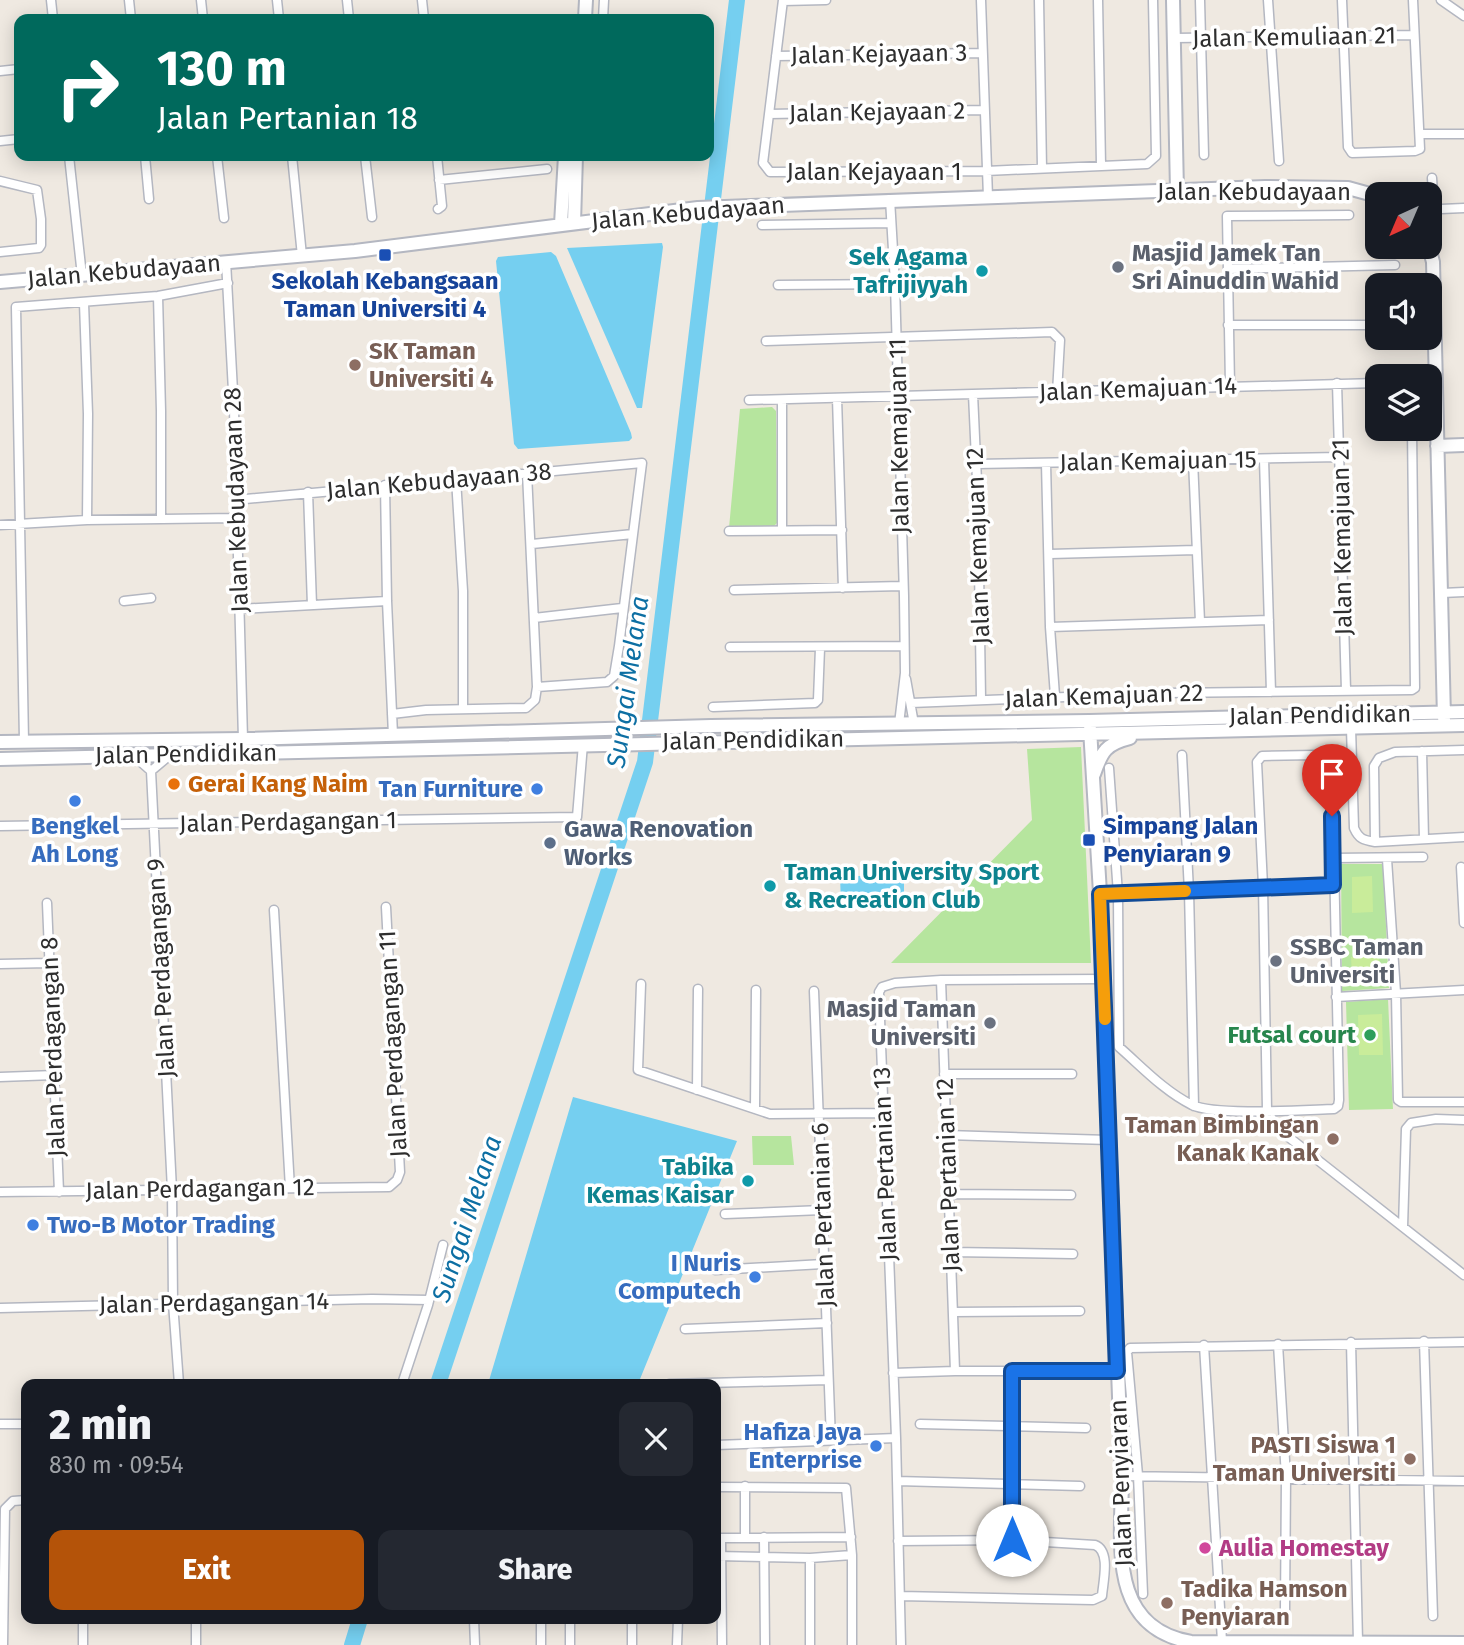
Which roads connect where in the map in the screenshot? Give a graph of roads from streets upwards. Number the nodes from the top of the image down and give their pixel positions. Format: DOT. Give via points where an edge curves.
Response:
graph roads {
  1 [pos="826,0"];
  2 [pos="981,0"];
  3 [pos="1040,0"];
  4 [pos="1098,0"];
  5 [pos="1153,0"];
  6 [pos="1173,0"];
  7 [pos="1200,0"];
  8 [pos="1268,0"];
  9 [pos="1342,0"];
  10 [pos="1413,0"];
  11 [pos="1441,0"];
  12 [pos="783,1"];
  13 [pos="1464,16"];
  14 [pos="1343,35"];
  15 [pos="1414,35"];
  16 [pos="1269,36"];
  17 [pos="1174,38"];
  18 [pos="1200,39"];
  19 [pos="982,53"];
  20 [pos="776,56"];
  21 [pos="984,110"];
  22 [pos="769,114"];
  23 [pos="1420,134"];
  24 [pos="1464,134"];
  25 [pos="1204,155"];
  26 [pos="70,161"];
  27 [pos="145,161"];
  28 [pos="218,161"];
  29 [pos="292,161"];
  30 [pos="366,161"];
  31 [pos="437,161"];
  32 [pos="565,161"];
  33 [pos="575,161"];
  34 [pos="1279,162"];
  35 [pos="1101,166"];
  36 [pos="1042,168"];
  37 [pos="547,169"];
  38 [pos="986,171"];
  39 [pos="1432,178"];
  40 [pos="439,180"];
  41 [pos="0,181"];
  42 [pos="1178,191"];
  43 [pos="1365,193"];
  44 [pos="988,197"];
  45 [pos="149,199"];
  46 [pos="890,199"];
  47 [pos="1464,208"];
  48 [pos="439,209"];
  49 [pos="1349,215"];
  50 [pos="372,217"];
  51 [pos="224,218"];
  52 [pos="567,223"];
  53 [pos="891,223"];
  54 [pos="762,225"];
  55 [pos="0,252"];
  56 [pos="302,256"];
  57 [pos="1432,259"];
  58 [pos="226,261"];
  59 [pos="1395,265"];
  60 [pos="1228,269"];
  61 [pos="82,276"];
  62 [pos="0,282"];
  63 [pos="228,283"];
  64 [pos="895,284"];
  65 [pos="778,285"];
  66 [pos="158,296"];
  67 [pos="84,303"];
  68 [pos="1365,325"];
  69 [pos="1228,326"];
  70 [pos="897,337"];
  71 [pos="766,341"];
  72 [pos="1432,364"];
  73 [pos="1337,383"];
  74 [pos="1365,383"];
  75 [pos="1230,386"];
  76 [pos="1057,393"];
  77 [pos="973,394"];
  78 [pos="898,397"];
  79 [pos="836,398"];
  80 [pos="749,400"];
  81 [pos="782,400"];
  82 [pos="1412,441"];
  83 [pos="1437,441"];
  84 [pos="1464,445"];
  85 [pos="1437,446"];
  86 [pos="1340,457"];
  87 [pos="1264,459"];
  88 [pos="1193,460"];
  89 [pos="1046,463"];
  90 [pos="976,464"];
  91 [pos="527,473"];
  92 [pos="456,479"];
  93 [pos="385,485"];
  94 [pos="307,492"];
  95 [pos="235,500"];
  96 [pos="237,518"];
  97 [pos="161,519"];
  98 [pos="88,520"];
  99 [pos="20,524"];
  100 [pos="0,525"];
  101 [pos="782,530"];
  102 [pos="842,530"];
  103 [pos="729,531"];
  104 [pos="633,534"];
  105 [pos="532,544"];
  106 [pos="1196,550"];
  107 [pos="1050,554"];
  108 [pos="902,586"];
  109 [pos="843,588"];
  110 [pos="734,590"];
  111 [pos="1464,592"];
  112 [pos="1442,593"];
  113 [pos="151,598"];
  114 [pos="124,601"];
  115 [pos="387,601"];
  116 [pos="312,605"];
  117 [pos="622,608"];
  118 [pos="239,609"];
  119 [pos="534,618"];
  120 [pos="1269,620"];
  121 [pos="1200,622"];
  122 [pos="1050,628"];
  123 [pos="904,646"];
  124 [pos="730,648"];
  125 [pos="820,648"];
  126 [pos="905,673"];
  127 [pos="537,687"];
  128 [pos="1346,690"];
  129 [pos="1271,692"];
  130 [pos="1055,696"];
  131 [pos="981,699"];
  132 [pos="911,703"];
  133 [pos="713,707"];
  134 [pos="463,709"];
  135 [pos="1464,712"];
  136 [pos="392,714"];
  137 [pos="1444,719"];
  138 [pos="899,724"];
  139 [pos="914,724"];
  140 [pos="1464,725"];
  141 [pos="1090,728"];
  142 [pos="1351,728"];
  143 [pos="1158,732"];
  144 [pos="393,735"];
  145 [pos="1026,735"];
  146 [pos="243,739"];
  147 [pos="0,741"];
  148 [pos="24,741"];
  149 [pos="583,744"];
  150 [pos="1464,750"];
  151 [pos="1422,751"];
  152 [pos="132,754"];
  153 [pos="172,754"];
  154 [pos="1182,755"];
  155 [pos="0,759"];
  156 [pos="1109,768"];
  157 [pos="151,771"];
  158 [pos="1092,780"];
  159 [pos="153,824"];
  160 [pos="0,826"];
  161 [pos="1464,837"];
  162 [pos="1424,839"];
  163 [pos="1375,842"];
  164 [pos="1334,858"];
  165 [pos="1423,858"];
  166 [pos="1387,859"];
  167 [pos="1461,867"];
  168 [pos="1333,885"];
  169 [pos="1263,886"];
  170 [pos="1189,891"];
  171 [pos="1100,894"];
  172 [pos="1118,894"];
  173 [pos="47,903"];
  174 [pos="386,907"];
  175 [pos="274,910"];
  176 [pos="1464,923"];
  177 [pos="49,963"];
  178 [pos="0,964"];
  179 [pos="1104,979"];
  180 [pos="941,980"];
  181 [pos="640,984"];
  182 [pos="698,989"];
  183 [pos="756,990"];
  184 [pos="1464,990"];
  185 [pos="814,991"];
  186 [pos="1396,993"];
  187 [pos="1336,997"];
  188 [pos="944,1074"];
  189 [pos="1072,1074"];
  190 [pos="55,1075"];
  191 [pos="0,1077"];
  192 [pos="697,1090"];
  193 [pos="1464,1101"];
  194 [pos="1194,1106"];
  195 [pos="755,1109"];
  196 [pos="1268,1110"];
  197 [pos="883,1113"];
  198 [pos="819,1114"];
  199 [pos="1464,1120"];
  200 [pos="947,1135"];
  201 [pos="1109,1140"];
  202 [pos="397,1180"];
  203 [pos="290,1188"];
  204 [pos="172,1190"];
  205 [pos="0,1192"];
  206 [pos="59,1192"];
  207 [pos="949,1194"];
  208 [pos="1071,1195"];
  209 [pos="822,1210"];
  210 [pos="725,1214"];
  211 [pos="1403,1227"];
  212 [pos="443,1245"];
  213 [pos="951,1252"];
  214 [pos="1073,1254"];
  215 [pos="823,1265"];
  216 [pos="715,1270"];
  217 [pos="1464,1275"];
  218 [pos="429,1300"];
  219 [pos="173,1303"];
  220 [pos="0,1308"];
  221 [pos="1080,1311"];
  222 [pos="953,1312"];
  223 [pos="827,1323"];
  224 [pos="685,1329"];
  225 [pos="1424,1341"];
  226 [pos="1351,1342"];
  227 [pos="1464,1342"];
  228 [pos="1278,1344"];
  229 [pos="1204,1345"];
  230 [pos="955,1371"];
  231 [pos="1012,1371"];
  232 [pos="1117,1371"];
  233 [pos="893,1373"];
  234 [pos="179,1379"];
  235 [pos="404,1379"];
  236 [pos="828,1380"];
  237 [pos="721,1383"];
  238 [pos="0,1424"];
  239 [pos="21,1424"];
  240 [pos="920,1424"];
  241 [pos="1012,1427"];
  242 [pos="1086,1428"];
  243 [pos="896,1438"];
  244 [pos="831,1440"];
  245 [pos="721,1445"];
  246 [pos="1138,1475"];
  247 [pos="1122,1476"];
  248 [pos="1210,1476"];
  249 [pos="1286,1477"];
  250 [pos="1356,1479"];
  251 [pos="1429,1480"];
  252 [pos="897,1481"];
  253 [pos="1464,1481"];
  254 [pos="1012,1485"];
  255 [pos="744,1486"];
  256 [pos="1080,1486"];
  257 [pos="721,1487"];
  258 [pos="21,1500"];
  259 [pos="745,1537"];
  260 [pos="764,1537"];
  261 [pos="852,1537"];
  262 [pos="721,1538"];
  263 [pos="1012,1540"];
  264 [pos="898,1541"];
  265 [pos="765,1555"];
  266 [pos="852,1555"];
  267 [pos="721,1556"];
  268 [pos="810,1558"];
  269 [pos="1143,1594"];
  270 [pos="900,1595"];
  271 [pos="1285,1610"];
  272 [pos="721,1615"];
  273 [pos="1433,1616"];
  274 [pos="83,1624"];
  275 [pos="196,1624"];
  276 [pos="474,1624"];
  277 [pos="541,1624"];
  278 [pos="570,1624"];
  279 [pos="632,1624"];
  280 [pos="678,1624"];
  281 [pos="1222,1641"];
  282 [pos="1358,1642"];
  283 [pos="1282,1643"];
  284 [pos="1464,1643"];
  285 [pos="4,1645"];
  286 [pos="83,1645"];
  287 [pos="196,1645"];
  288 [pos="475,1645"];
  289 [pos="541,1645"];
  290 [pos="570,1645"];
  291 [pos="632,1645"];
  292 [pos="677,1645"];
  293 [pos="722,1645"];
  294 [pos="765,1645"];
  295 [pos="810,1645"];
  296 [pos="852,1645"];
  297 [pos="901,1645"];
  1 -- 12 [label="street"];
  2 -- 19 [label="street"];
  3 -- 36 [label="street"];
  4 -- 35 [label="street"];
  5 -- 35 [label="street, Jalan Kejayaan 1" via="1156,156 1147,164"];
  6 -- 17 [label="street"];
  7 -- 18 [label="street"];
  8 -- 16 [label="street"];
  9 -- 14 [label="street"];
  10 -- 15 [label="street"];
  11 -- 13 [label="street"];
  12 -- 20 [label="street, Jalan Kejayaan 1"];
  14 -- 15 [label="street, Jalan Kemuliaan 21"];
  14 -- 16 [label="street, Jalan Kemuliaan 21"];
  14 -- 23 [label="street" via="1349,150 1417,151"];
  15 -- 23 [label="street"];
  16 -- 18 [label="street, Jalan Kemuliaan 21"];
  16 -- 34 [label="street"];
  17 -- 18 [label="street, Jalan Kemuliaan 21"];
  17 -- 42 [label="street"];
  18 -- 25 [label="street"];
  19 -- 20 [label="street, Jalan Kejayaan 3"];
  19 -- 21 [label="street"];
  20 -- 22 [label="street, Jalan Kejayaan 1"];
  21 -- 22 [label="street, Jalan Kejayaan 2"];
  21 -- 38 [label="street"];
  22 -- 38 [label="street, Jalan Kejayaan 1" via="763,163 771,172"];
  23 -- 24 [label="street"];
  26 -- 61 [label="street"];
  27 -- 45 [label="street"];
  28 -- 51 [label="street"];
  29 -- 56 [label="street"];
  30 -- 50 [label="street"];
  31 -- 40 [label="street"];
  32 -- 52 [label="street"];
  33 -- 52 [label="street"];
  35 -- 36 [label="street, Jalan Kejayaan 1"];
  36 -- 38 [label="street, Jalan Kejayaan 1"];
  37 -- 40 [label="street"];
  38 -- 44 [label="street"];
  39 -- 47 [label="street" via="1434,206"];
  40 -- 48 [label="street"];
  41 -- 55 [label="street" via="37,190 41,219 41,245 36,250"];
  42 -- 43 [label="street, Jalan Kebudayaan" via="1265,187 1348,188"];
  42 -- 44 [label="street, Jalan Kebudayaan"];
  44 -- 46 [label="street, Jalan Kebudayaan"];
  46 -- 52 [label="street, Jalan Kebudayaan" via="698,208"];
  46 -- 53 [label="street, Jalan Kemajuan 11"];
  49 -- 60 [label="street" via="1227,216"];
  52 -- 56 [label="street, Jalan Kebudayaan"];
  53 -- 54 [label="street"];
  53 -- 64 [label="street, Jalan Kemajuan 11"];
  56 -- 58 [label="street, Jalan Kebudayaan"];
  57 -- 72 [label="street"];
  58 -- 61 [label="street, Jalan Kebudayaan"];
  58 -- 63 [label="street, Jalan Kebudayaan 28"];
  59 -- 60 [label="street"];
  60 -- 69 [label="street"];
  61 -- 62 [label="street, Jalan Kebudayaan"];
  63 -- 66 [label="street"];
  63 -- 95 [label="street, Jalan Kebudayaan 28"];
  64 -- 65 [label="street"];
  64 -- 70 [label="street, Jalan Kemajuan 11"];
  66 -- 67 [label="street"];
  66 -- 97 [label="street"];
  67 -- 98 [label="street"];
  67 -- 99 [label="street" via="16,307"];
  68 -- 69 [label="street"];
  69 -- 75 [label="street"];
  70 -- 71 [label="street"];
  70 -- 76 [label="street" via="1052,331 1060,340"];
  70 -- 78 [label="street, Jalan Kemajuan 11"];
  73 -- 74 [label="street, Jalan Kemajuan 14"];
  73 -- 75 [label="street, Jalan Kemajuan 14"];
  73 -- 86 [label="street, Jalan Kemajuan 21"];
  75 -- 76 [label="street, Jalan Kemajuan 14"];
  76 -- 77 [label="street, Jalan Kemajuan 14"];
  77 -- 78 [label="street, Jalan Kemajuan 14"];
  77 -- 90 [label="street, Jalan Kemajuan 12"];
  78 -- 79 [label="street, Jalan Kemajuan 14"];
  78 -- 108 [label="street, Jalan Kemajuan 11"];
  79 -- 81 [label="street, Jalan Kemajuan 14"];
  79 -- 102 [label="street"];
  80 -- 81 [label="street, Jalan Kemajuan 14"];
  81 -- 101 [label="street"];
  82 -- 128 [label="street, Jalan Kemajuan 22" via="1415,688"];
  83 -- 85 [label="street"];
  84 -- 85 [label="street"];
  85 -- 112 [label="street"];
  86 -- 87 [label="street, Jalan Kemajuan 15"];
  86 -- 128 [label="street, Jalan Kemajuan 21"];
  87 -- 88 [label="street, Jalan Kemajuan 15"];
  87 -- 120 [label="street"];
  88 -- 89 [label="street, Jalan Kemajuan 15"];
  88 -- 106 [label="street"];
  89 -- 90 [label="street, Jalan Kemajuan 15"];
  89 -- 107 [label="street"];
  90 -- 131 [label="street, Jalan Kemajuan 12"];
  91 -- 92 [label="street, Jalan Kebudayaan 38"];
  91 -- 104 [label="street, Jalan Kebudayaan 38" via="642,463"];
  91 -- 105 [label="street"];
  92 -- 93 [label="street, Jalan Kebudayaan 38"];
  92 -- 134 [label="street" via="463,591"];
  93 -- 94 [label="street, Jalan Kebudayaan 38"];
  93 -- 115 [label="street"];
  94 -- 95 [label="street, Jalan Kebudayaan 38"];
  94 -- 116 [label="street"];
  95 -- 96 [label="street, Jalan Kebudayaan 28"];
  96 -- 97 [label="street"];
  96 -- 118 [label="street, Jalan Kebudayaan 28"];
  97 -- 98 [label="street"];
  98 -- 99 [label="street"];
  99 -- 100 [label="street"];
  99 -- 148 [label="street"];
  101 -- 102 [label="street"];
  101 -- 103 [label="street"];
  102 -- 109 [label="street"];
  104 -- 105 [label="street"];
  104 -- 117 [label="street"];
  105 -- 119 [label="street"];
  106 -- 107 [label="street"];
  106 -- 121 [label="street"];
  107 -- 122 [label="street"];
  108 -- 109 [label="street"];
  108 -- 123 [label="street, Jalan Kemajuan 11"];
  109 -- 110 [label="street"];
  111 -- 112 [label="street"];
  112 -- 137 [label="street"];
  113 -- 114 [label="street"];
  115 -- 116 [label="street"];
  115 -- 136 [label="street"];
  116 -- 118 [label="street"];
  117 -- 119 [label="street"];
  117 -- 127 [label="street" via="611,680"];
  118 -- 146 [label="street, Jalan Kebudayaan 28"];
  119 -- 127 [label="street"];
  120 -- 121 [label="street"];
  120 -- 129 [label="street"];
  121 -- 122 [label="street"];
  122 -- 130 [label="street"];
  123 -- 125 [label="street"];
  123 -- 126 [label="street, Jalan Kemajuan 11"];
  124 -- 125 [label="street"];
  125 -- 133 [label="street" via="815,704"];
  126 -- 132 [label="street, Jalan Kemajuan 11"];
  126 -- 138 [label="street, Jalan Kemajuan 11"];
  127 -- 134 [label="street" via="535,700 526,708"];
  128 -- 129 [label="street, Jalan Kemajuan 22"];
  129 -- 130 [label="street, Jalan Kemajuan 22"];
  130 -- 131 [label="street, Jalan Kemajuan 22"];
  131 -- 132 [label="street, Jalan Kemajuan 22"];
  132 -- 139 [label="street, Jalan Kemajuan 11"];
  134 -- 136 [label="street"];
  135 -- 137 [label="street, Jalan Pendidikan"];
  136 -- 144 [label="street"];
  137 -- 140 [label="street, Jalan Pendidikan"];
  137 -- 141 [label="street, Jalan Pendidikan"];
  137 -- 142 [label="street, Jalan Pendidikan"];
  138 -- 139 [label="street, Jalan Pendidikan"];
  138 -- 144 [label="street, Jalan Pendidikan"];
  139 -- 141 [label="street, Jalan Pendidikan"];
  141 -- 143 [label="street, Jalan Pendidikan"];
  141 -- 145 [label="street, Jalan Pendidikan"];
  141 -- 158 [label="street, Jalan Penyiaran"];
  142 -- 143 [label="street, Jalan Pendidikan"];
  142 -- 163 [label="street" via="1354,828 1363,840"];
  143 -- 158 [label="street" via="1114,742 1098,761"];
  144 -- 146 [label="street, Jalan Pendidikan"];
  145 -- 149 [label="street, Jalan Pendidikan"];
  145 -- 158 [label="street" via="1079,744"];
  146 -- 148 [label="street, Jalan Pendidikan"];
  147 -- 148 [label="street, Jalan Pendidikan"];
  149 -- 153 [label="street, Jalan Pendidikan"];
  149 -- 159 [label="street, Jalan Perdagangan 1" via="576,817"];
  150 -- 151 [label="street"];
  151 -- 162 [label="street"];
  151 -- 163 [label="street" via="1395,752 1379,758 1374,766"];
  152 -- 153 [label="street, Jalan Pendidikan"];
  152 -- 155 [label="street, Jalan Pendidikan"];
  152 -- 157 [label="street"];
  153 -- 157 [label="street"];
  154 -- 170 [label="street"];
  156 -- 172 [label="street"];
  157 -- 159 [label="street, Jalan Perdagangan 9"];
  158 -- 171 [label="street, Jalan Penyiaran"];
  159 -- 160 [label="street, Jalan Perdagangan 1"];
  159 -- 204 [label="street, Jalan Perdagangan 9"];
  161 -- 162 [label="street"];
  162 -- 163 [label="street"];
  164 -- 166 [label="street"];
  164 -- 168 [label="street"];
  164 -- 169 [label="street" via="1330,765 1315,755 1262,756 1257,762"];
  165 -- 166 [label="street"];
  166 -- 186 [label="street"];
  167 -- 176 [label="street"];
  168 -- 169 [label="street"];
  168 -- 187 [label="street"];
  169 -- 170 [label="street"];
  169 -- 196 [label="street"];
  170 -- 172 [label="street"];
  170 -- 194 [label="street"];
  171 -- 172 [label="street"];
  171 -- 179 [label="street, Jalan Penyiaran"];
  172 -- 194 [label="street" via="1119,1047 1169,1091"];
  173 -- 177 [label="street, Jalan Perdagangan 8"];
  174 -- 202 [label="street, Jalan Perdagangan 11"];
  175 -- 203 [label="street"];
  177 -- 178 [label="street"];
  177 -- 190 [label="street, Jalan Perdagangan 8"];
  179 -- 180 [label="street, Jalan Pertanian 13"];
  179 -- 201 [label="street, Jalan Penyiaran"];
  180 -- 188 [label="street, Jalan Pertanian 12"];
  180 -- 197 [label="street, Jalan Pertanian 13" via="881,987"];
  181 -- 192 [label="street" via="638,1070"];
  182 -- 192 [label="street"];
  183 -- 195 [label="street"];
  184 -- 186 [label="street"];
  185 -- 198 [label="street, Jalan Pertanian 6"];
  186 -- 187 [label="street"];
  186 -- 193 [label="street" via="1398,1100"];
  187 -- 196 [label="street" via="1338,1106 1334,1110"];
  188 -- 189 [label="street"];
  188 -- 200 [label="street, Jalan Pertanian 12"];
  190 -- 191 [label="street"];
  190 -- 206 [label="street, Jalan Perdagangan 8"];
  192 -- 195 [label="street"];
  194 -- 196 [label="street"];
  195 -- 198 [label="street" via="770,1114"];
  196 -- 211 [label="street" via="1277,1128"];
  197 -- 198 [label="street"];
  197 -- 233 [label="street, Jalan Pertanian 13"];
  198 -- 209 [label="street, Jalan Pertanian 6"];
  199 -- 211 [label="street" via="1436,1119 1411,1123 1406,1129"];
  200 -- 201 [label="street"];
  200 -- 207 [label="street, Jalan Pertanian 12"];
  201 -- 232 [label="street, Jalan Penyiaran"];
  202 -- 203 [label="street, Jalan Perdagangan 12" via="389,1187"];
  203 -- 204 [label="street, Jalan Perdagangan 12"];
  204 -- 206 [label="street, Jalan Perdagangan 12"];
  204 -- 219 [label="street, Jalan Perdagangan 9"];
  205 -- 206 [label="street, Jalan Perdagangan 12"];
  207 -- 208 [label="street"];
  207 -- 213 [label="street, Jalan Pertanian 12"];
  209 -- 210 [label="street"];
  209 -- 215 [label="street, Jalan Pertanian 6"];
  211 -- 217 [label="street"];
  212 -- 218 [label="street"];
  213 -- 214 [label="street"];
  213 -- 222 [label="street, Jalan Pertanian 12"];
  215 -- 216 [label="street"];
  215 -- 223 [label="street, Jalan Pertanian 6"];
  218 -- 219 [label="street, Jalan Perdagangan 14"];
  218 -- 235 [label="street"];
  219 -- 220 [label="street, Jalan Perdagangan 14"];
  219 -- 234 [label="street, Jalan Perdagangan 9"];
  221 -- 222 [label="street"];
  222 -- 230 [label="street, Jalan Pertanian 12"];
  223 -- 224 [label="street"];
  223 -- 236 [label="street, Jalan Pertanian 6"];
  225 -- 226 [label="street"];
  225 -- 227 [label="street"];
  225 -- 251 [label="street"];
  226 -- 228 [label="street"];
  226 -- 250 [label="street"];
  228 -- 229 [label="street"];
  228 -- 249 [label="street"];
  229 -- 246 [label="street" via="1130,1348 1127,1352"];
  229 -- 248 [label="street"];
  230 -- 231 [label="street"];
  230 -- 233 [label="street"];
  231 -- 232 [label="street"];
  231 -- 241 [label="street"];
  232 -- 247 [label="street, Jalan Penyiaran"];
  233 -- 243 [label="street, Jalan Pertanian 13"];
  236 -- 237 [label="street"];
  236 -- 244 [label="street, Jalan Pertanian 6"];
  238 -- 239 [label="street"];
  240 -- 241 [label="street"];
  241 -- 242 [label="street"];
  241 -- 254 [label="street"];
  243 -- 244 [label="street"];
  243 -- 252 [label="street, Jalan Pertanian 13"];
  244 -- 245 [label="street"];
  246 -- 247 [label="street"];
  246 -- 248 [label="street"];
  246 -- 269 [label="street"];
  247 -- 281 [label="street, Jalan Penyiaran" via="1124,1573 1131,1602 1162,1634 1191,1642"];
  248 -- 249 [label="street"];
  248 -- 281 [label="street"];
  249 -- 250 [label="street"];
  249 -- 271 [label="street"];
  250 -- 251 [label="street"];
  250 -- 282 [label="street"];
  251 -- 253 [label="street"];
  251 -- 273 [label="street"];
  252 -- 254 [label="street"];
  252 -- 264 [label="street, Jalan Pertanian 13"];
  254 -- 256 [label="street"];
  254 -- 263 [label="street"];
  255 -- 257 [label="street"];
  255 -- 259 [label="street"];
  255 -- 261 [label="street" via="846,1488"];
  258 -- 285 [label="street" via="13,1500 5,1508"];
  259 -- 260 [label="street"];
  259 -- 262 [label="street"];
  260 -- 261 [label="street"];
  260 -- 265 [label="street"];
  261 -- 266 [label="street"];
  263 -- 264 [label="street"];
  263 -- 270 [label="street" via="1100,1547 1102,1596"];
  264 -- 270 [label="street, Jalan Pertanian 13"];
  265 -- 267 [label="street"];
  265 -- 268 [label="street"];
  265 -- 294 [label="street"];
  266 -- 268 [label="street"];
  266 -- 296 [label="street"];
  268 -- 295 [label="street"];
  270 -- 297 [label="street, Jalan Pertanian 13"];
  272 -- 293 [label="street"];
  274 -- 286 [label="street"];
  275 -- 287 [label="street"];
  276 -- 288 [label="street"];
  277 -- 289 [label="street"];
  278 -- 290 [label="street"];
  279 -- 291 [label="street"];
  280 -- 292 [label="street"];
  281 -- 283 [label="street, Jalan Penyiaran"];
  282 -- 283 [label="street, Jalan Penyiaran"];
  282 -- 284 [label="street, Jalan Penyiaran"];
}
